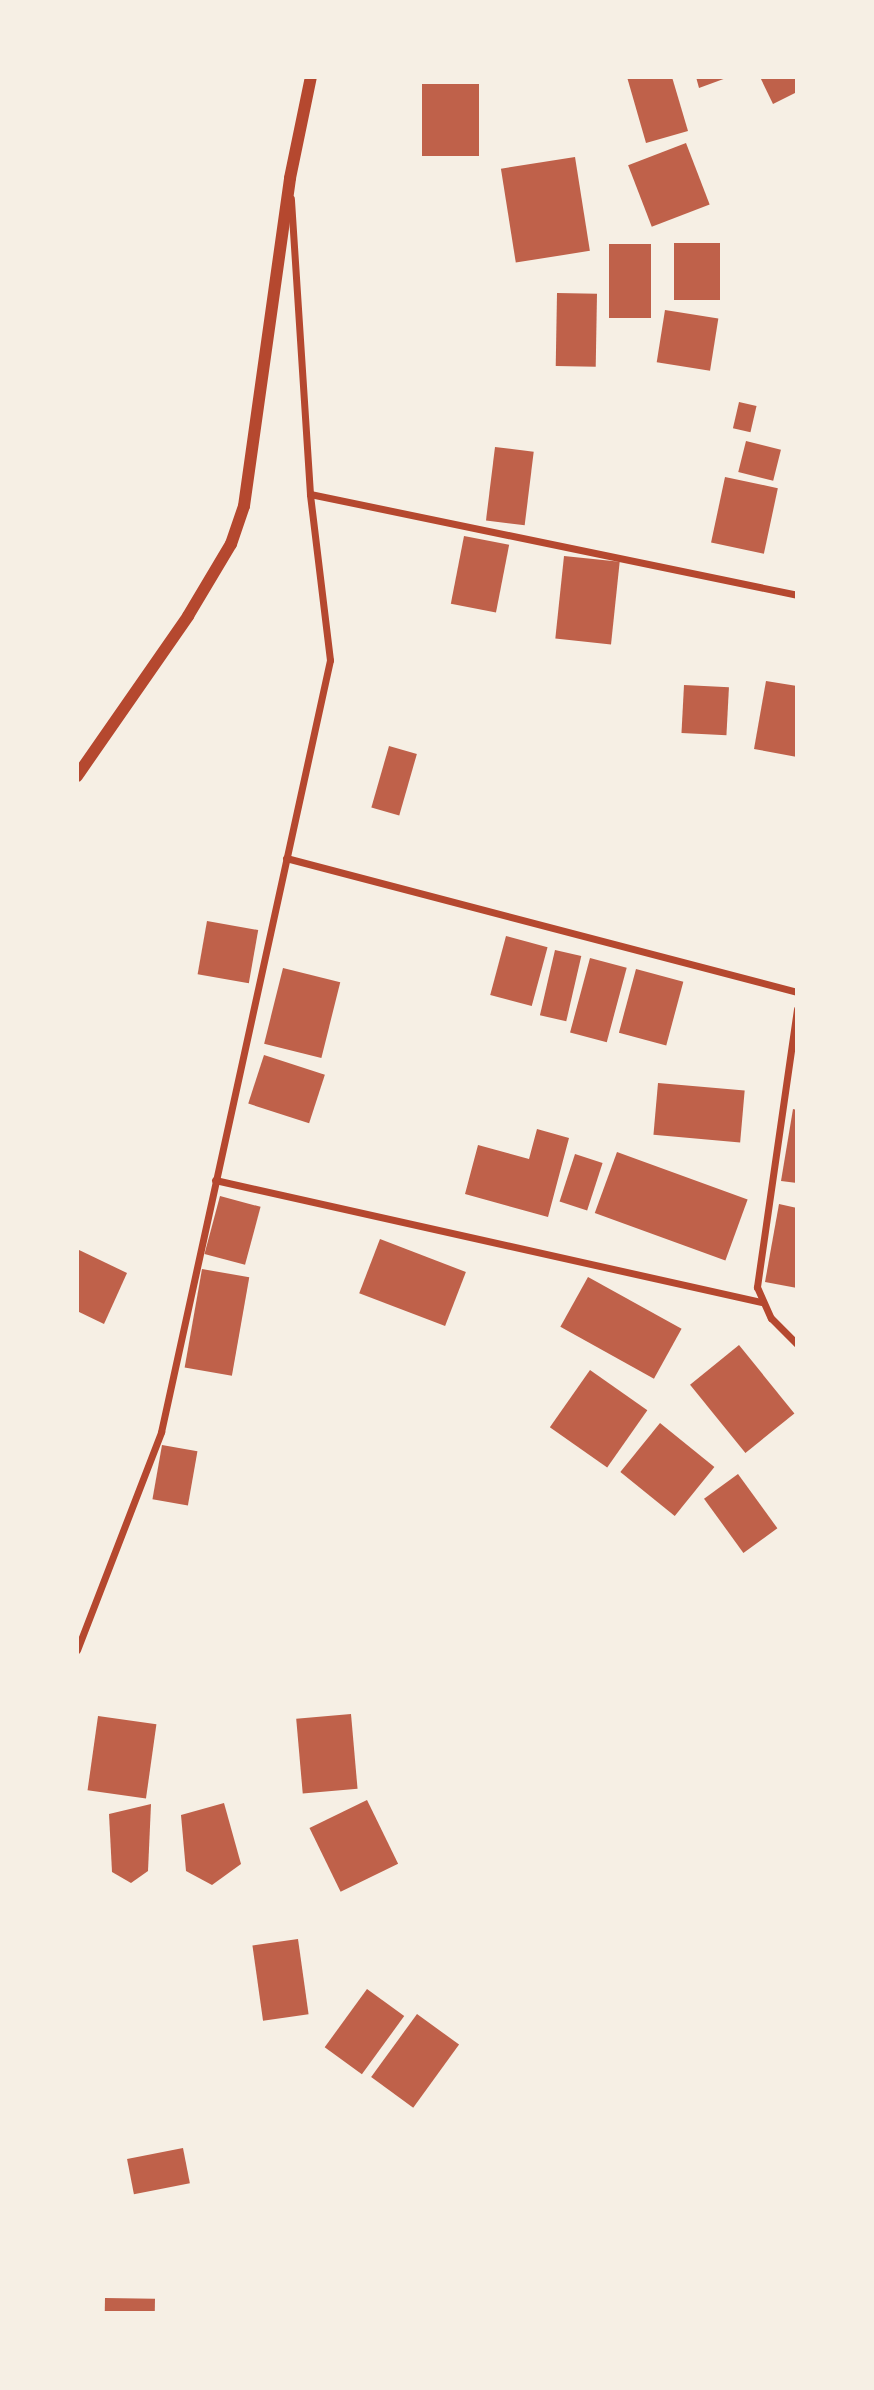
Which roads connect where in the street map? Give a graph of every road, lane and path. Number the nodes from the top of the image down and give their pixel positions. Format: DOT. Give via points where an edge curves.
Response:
graph roads {
  1 [pos="311,77"];
  2 [pos="290,178"];
  3 [pos="310,494"];
  4 [pos="797,595"];
  5 [pos="77,776"];
  6 [pos="286,858"];
  7 [pos="797,992"];
  8 [pos="797,1009"];
  9 [pos="215,1180"];
  10 [pos="761,1302"];
  11 [pos="797,1345"];
  12 [pos="77,1650"];
  1 -- 2 [label="street"];
  2 -- 3 [label="street"];
  2 -- 5 [label="street" via="240,519 231,544 188,616"];
  3 -- 4 [label="street"];
  3 -- 6 [label="street" via="330,660"];
  6 -- 7 [label="street"];
  6 -- 9 [label="street"];
  8 -- 10 [label="street" via="757,1271"];
  9 -- 10 [label="street"];
  9 -- 12 [label="street" via="162,1432"];
  10 -- 11 [label="street"];
}
